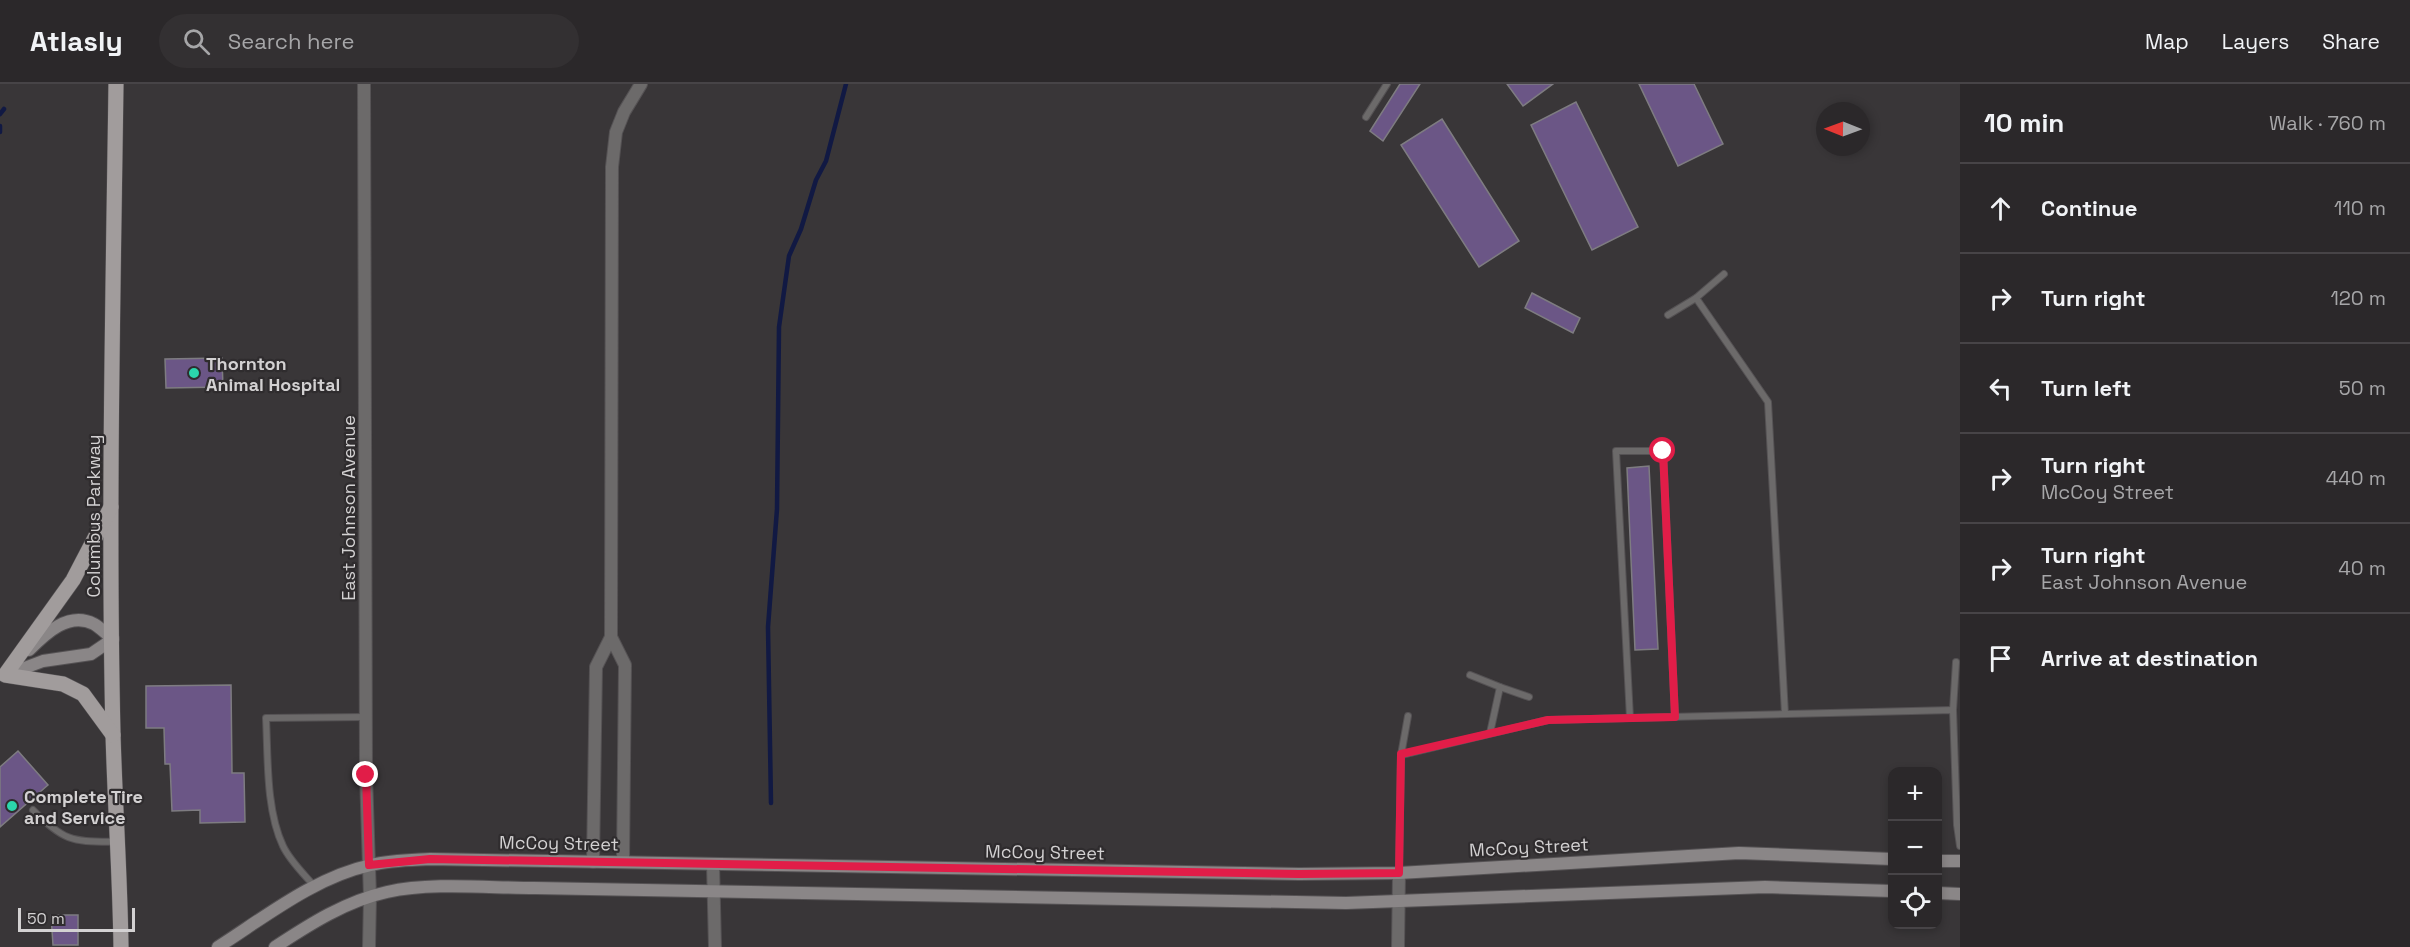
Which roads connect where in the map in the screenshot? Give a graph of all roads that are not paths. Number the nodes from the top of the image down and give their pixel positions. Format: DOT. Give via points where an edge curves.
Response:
graph roads {
  1 [pos="116,84"];
  2 [pos="364,84"];
  3 [pos="641,84"];
  4 [pos="1387,84"];
  5 [pos="1366,117"];
  6 [pos="1724,274"];
  7 [pos="1696,298"];
  8 [pos="1668,315"];
  9 [pos="112,504"];
  10 [pos="611,637"];
  11 [pos="113,639"];
  12 [pos="1956,662"];
  13 [pos="1470,675"];
  14 [pos="2,677"];
  15 [pos="1500,687"];
  16 [pos="1529,697"];
  17 [pos="1953,710"];
  18 [pos="1785,714"];
  19 [pos="1408,716"];
  20 [pos="366,717"];
  21 [pos="1675,717"];
  22 [pos="1630,718"];
  23 [pos="1490,733"];
  24 [pos="113,735"];
  25 [pos="1401,754"];
  26 [pos="33,810"];
  27 [pos="119,842"];
  28 [pos="1960,846"];
  29 [pos="1888,859"];
  30 [pos="1942,861"];
  31 [pos="1960,861"];
  32 [pos="592,862"];
  33 [pos="624,862"];
  34 [pos="712,864"];
  35 [pos="369,865"];
  36 [pos="1399,873"];
  37 [pos="315,887"];
  38 [pos="712,891"];
  39 [pos="1888,891"];
  40 [pos="1942,893"];
  41 [pos="1960,894"];
  42 [pos="370,897"];
  43 [pos="1397,902"];
  44 [pos="123,945"];
  45 [pos="218,947"];
  46 [pos="275,947"];
  47 [pos="369,947"];
  48 [pos="715,947"];
  49 [pos="1398,947"];
  1 -- 9 [label="main road, Columbus Parkway"];
  2 -- 20 [label="street, East Johnson Avenue"];
  3 -- 10 [label="street" via="616,132 612,166"];
  4 -- 5 [label="lane"];
  6 -- 7 [label="lane"];
  7 -- 8 [label="lane"];
  7 -- 18 [label="lane" via="1768,402"];
  9 -- 11 [label="main road, Columbus Parkway"];
  9 -- 14 [label="main road" via="73,580"];
  10 -- 32 [label="street" via="596,667"];
  10 -- 33 [label="street" via="625,665"];
  11 -- 14 [label="street" via="91,654 43,661"];
  11 -- 14 [label="street" via="94,624 77,620 59,625"];
  11 -- 24 [label="main road, Columbus Parkway"];
  12 -- 17 [label="lane"];
  13 -- 15 [label="lane"];
  14 -- 24 [label="main road" via="63,684 83,694"];
  15 -- 16 [label="lane"];
  15 -- 23 [label="lane"];
  17 -- 18 [label="lane"];
  17 -- 28 [label="lane"];
  18 -- 21 [label="lane"];
  19 -- 25 [label="lane"];
  20 -- 35 [label="street, East Johnson Avenue"];
  20 -- 37 [label="lane" via="266,718 274,816 283,846"];
  21 -- 22 [label="lane"];
  21 -- 22 [label="lane" via="1663,451 1616,451"];
  22 -- 23 [label="lane" via="1548,720"];
  23 -- 25 [label="lane"];
  24 -- 27 [label="main road, Columbus Parkway"];
  25 -- 36 [label="lane"];
  26 -- 27 [label="lane" via="54,830 75,841"];
  27 -- 44 [label="main road, Columbus Parkway"];
  29 -- 36 [label="street, McCoy Street" via="1739,853"];
  30 -- 31 [label="street"];
  32 -- 33 [label="street, McCoy Street"];
  32 -- 35 [label="street, McCoy Street" via="430,859"];
  33 -- 34 [label="street, McCoy Street"];
  34 -- 36 [label="street, McCoy Street"];
  34 -- 38 [label="street"];
  35 -- 37 [label="street, McCoy Street"];
  35 -- 42 [label="street, East Johnson Avenue"];
  36 -- 43 [label="street"];
  37 -- 45 [label="street, McCoy Street"];
  38 -- 42 [label="street" via="417,888"];
  38 -- 43 [label="street"];
  38 -- 48 [label="street"];
  39 -- 43 [label="street" via="1765,887"];
  40 -- 41 [label="street"];
  42 -- 46 [label="street" via="338,909"];
  42 -- 47 [label="street, East Johnson Avenue"];
  43 -- 49 [label="street"];
}
